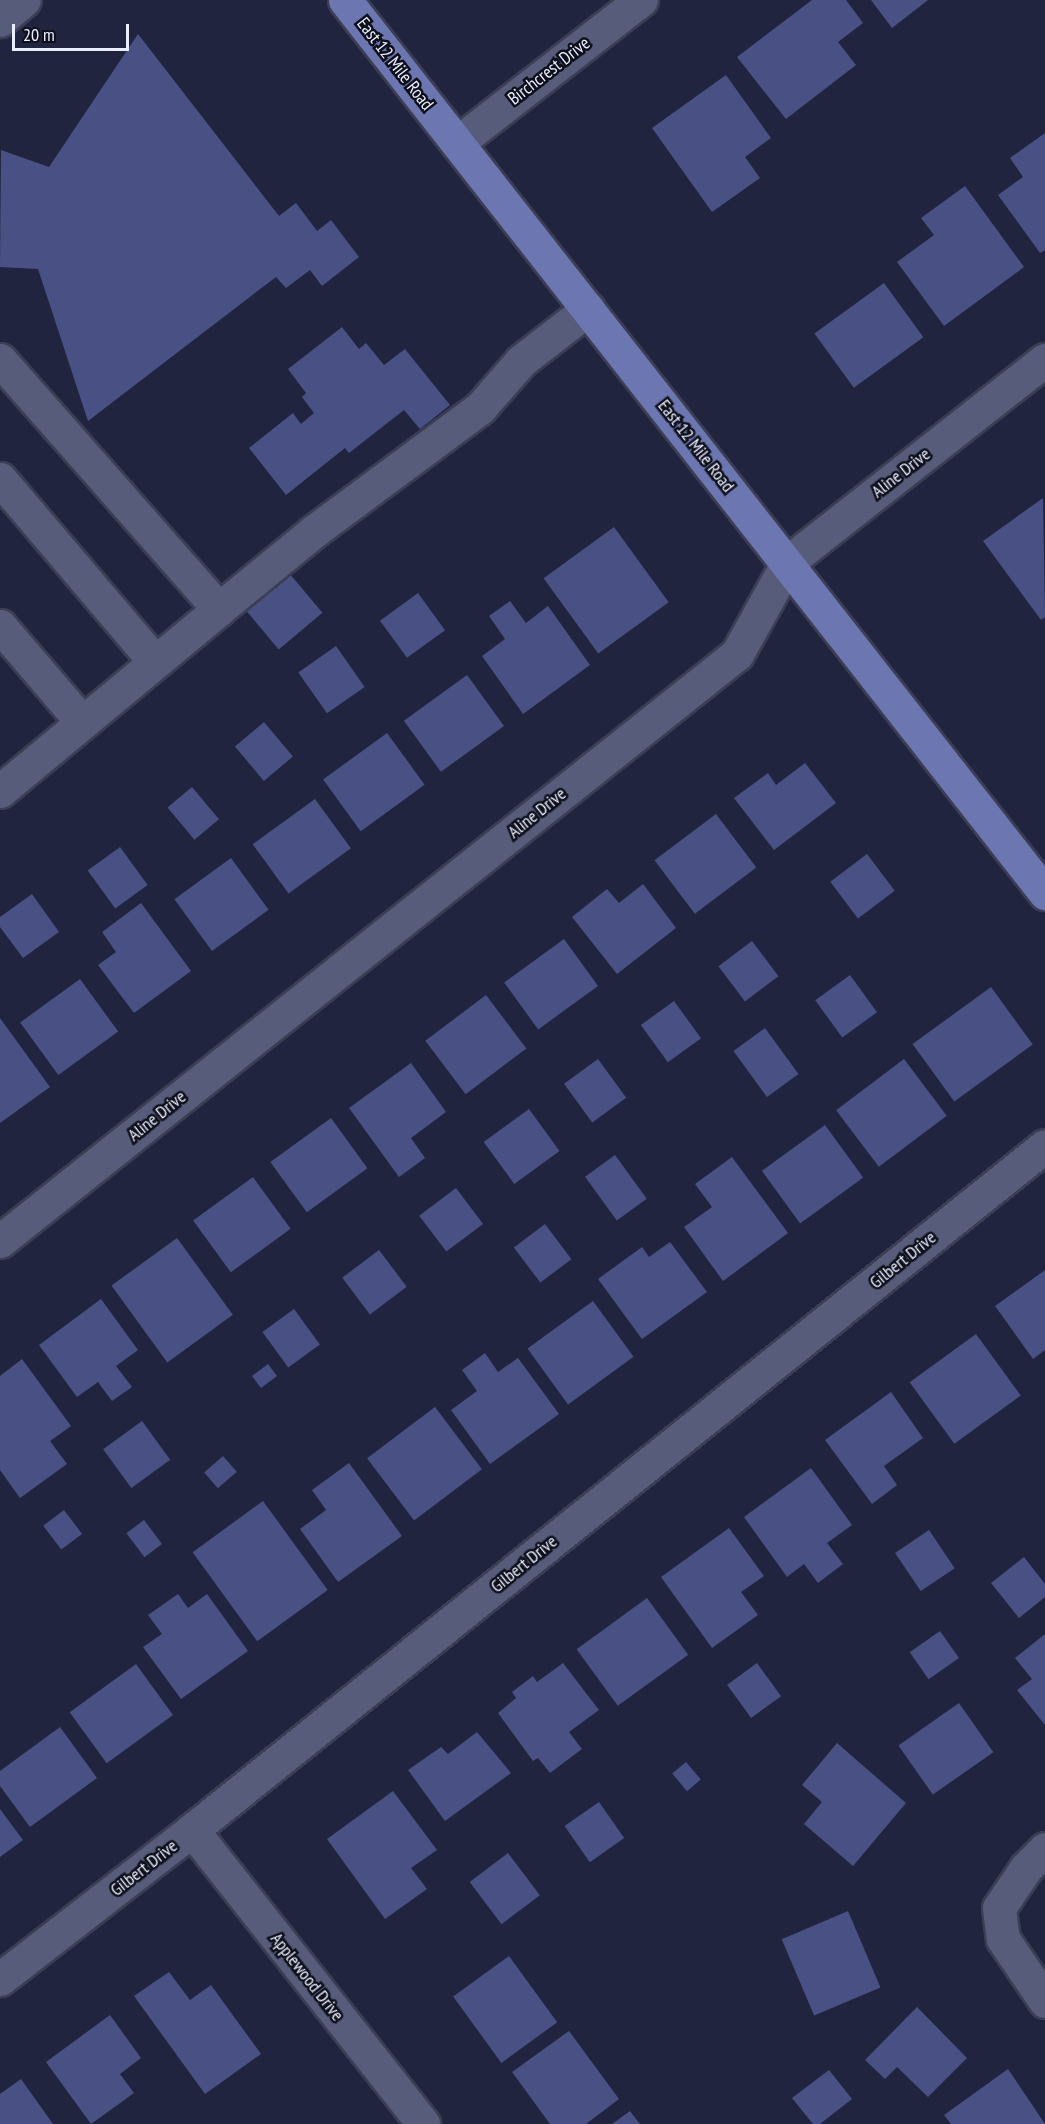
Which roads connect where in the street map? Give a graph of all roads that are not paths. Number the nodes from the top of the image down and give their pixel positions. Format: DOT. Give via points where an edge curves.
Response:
graph roads {
  1 [pos="24,0"];
  2 [pos="345,0"];
  3 [pos="641,0"];
  4 [pos="0,21"];
  5 [pos="457,143"];
  6 [pos="588,309"];
  7 [pos="0,360"];
  8 [pos="1045,360"];
  9 [pos="0,479"];
  10 [pos="788,562"];
  11 [pos="219,609"];
  12 [pos="0,626"];
  13 [pos="155,662"];
  14 [pos="82,722"];
  15 [pos="3,782"];
  16 [pos="1045,893"];
  17 [pos="1045,1146"];
  18 [pos="0,1242"];
  19 [pos="192,1830"];
  20 [pos="1045,1849"];
  21 [pos="0,1979"];
  22 [pos="1045,2001"];
  23 [pos="423,2124"];
  1 -- 4 [label="street"];
  2 -- 5 [label="main road, East 12 Mile Road"];
  3 -- 5 [label="street, Birchcrest Drive"];
  5 -- 6 [label="main road, East 12 Mile Road"];
  6 -- 10 [label="main road, East 12 Mile Road"];
  6 -- 11 [label="street" via="521,361 480,408 313,532"];
  7 -- 11 [label="street"];
  8 -- 10 [label="street, Aline Drive"];
  9 -- 13 [label="street"];
  10 -- 16 [label="main road, East 12 Mile Road"];
  10 -- 18 [label="street, Aline Drive" via="737,654"];
  11 -- 13 [label="street"];
  12 -- 14 [label="street"];
  13 -- 14 [label="street"];
  14 -- 15 [label="street"];
  17 -- 19 [label="street, Gilbert Drive"];
  19 -- 21 [label="street, Gilbert Drive"];
  19 -- 23 [label="street, Applewood Drive"];
  20 -- 22 [label="street" via="1016,1881 999,1908 1003,1939"];
}
